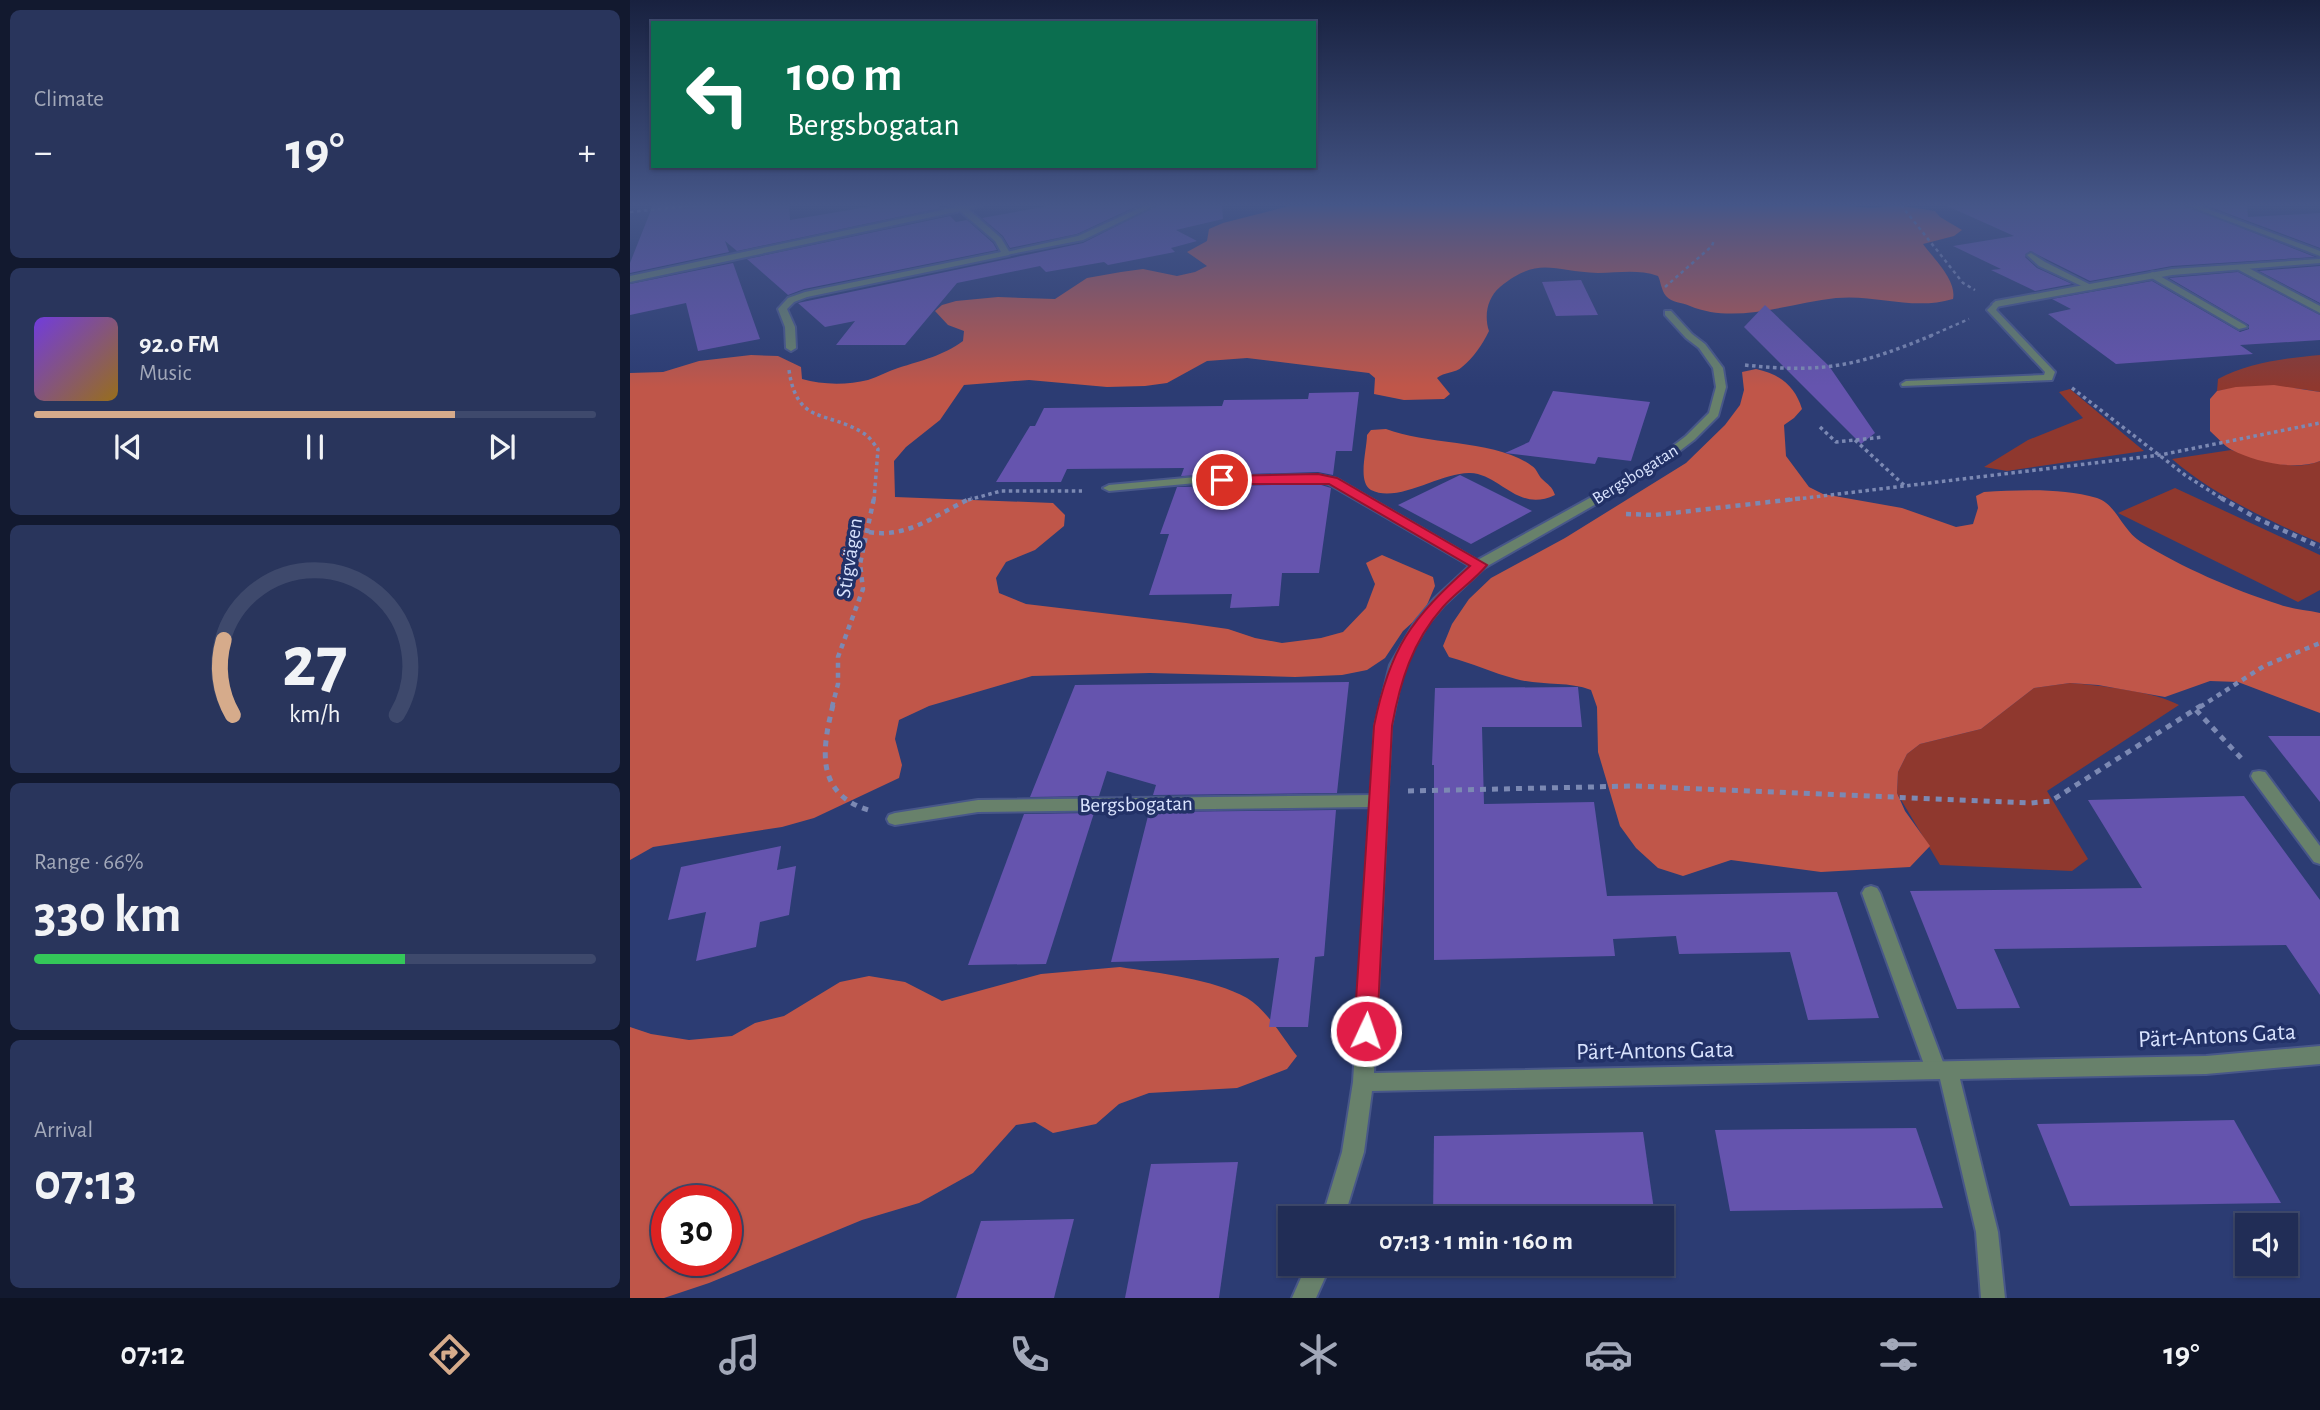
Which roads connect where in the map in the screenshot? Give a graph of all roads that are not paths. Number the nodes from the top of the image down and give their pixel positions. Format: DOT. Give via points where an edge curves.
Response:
graph roads {
  1 [pos="691,266"];
  2 [pos="944,266"];
  3 [pos="2045,266"];
  4 [pos="2259,266"];
  5 [pos="2240,267"];
  6 [pos="2153,275"];
  7 [pos="630,279"];
  8 [pos="2093,288"];
  9 [pos="2320,310"];
  10 [pos="1668,313"];
  11 [pos="2242,327"];
  12 [pos="791,348"];
  13 [pos="1906,384"];
  14 [pos="1109,488"];
  15 [pos="1479,565"];
  16 [pos="2259,776"];
  17 [pos="1379,796"];
  18 [pos="895,819"];
  19 [pos="2320,858"];
  20 [pos="1871,893"];
  21 [pos="2320,1055"];
  22 [pos="1942,1070"];
  23 [pos="1363,1082"];
  24 [pos="1337,1206"];
  25 [pos="1314,1276"];
  26 [pos="1304,1298"];
  27 [pos="1993,1298"];
  1 -- 7 [label="street"];
  2 -- 12 [label="street" via="792,300 782,309 790,327"];
  3 -- 8 [label="street"];
  4 -- 5 [label="street"];
  5 -- 6 [label="street"];
  5 -- 9 [label="street"];
  6 -- 8 [label="street"];
  6 -- 11 [label="street"];
  8 -- 13 [label="street" via="1993,307 2050,372 2048,378"];
  10 -- 15 [label="street, Bergsbogatan" via="1718,368 1721,387 1714,414 1648,470"];
  14 -- 15 [label="street" via="1196,480 1318,478 1332,481"];
  15 -- 17 [label="street, Bergsbogatan" via="1422,622 1397,665 1383,726"];
  16 -- 19 [label="street"];
  17 -- 18 [label="street, Bergsbogatan" via="978,806"];
  17 -- 23 [label="street, Bergsbogatan"];
  20 -- 22 [label="street"];
  21 -- 22 [label="street, Pärt-Antons Gata" via="2206,1065"];
  22 -- 23 [label="street, Pärt-Antons Gata"];
  22 -- 27 [label="street" via="1987,1232"];
  23 -- 24 [label="street, Bergsbogatan" via="1353,1152"];
  25 -- 26 [label="street"];
}
